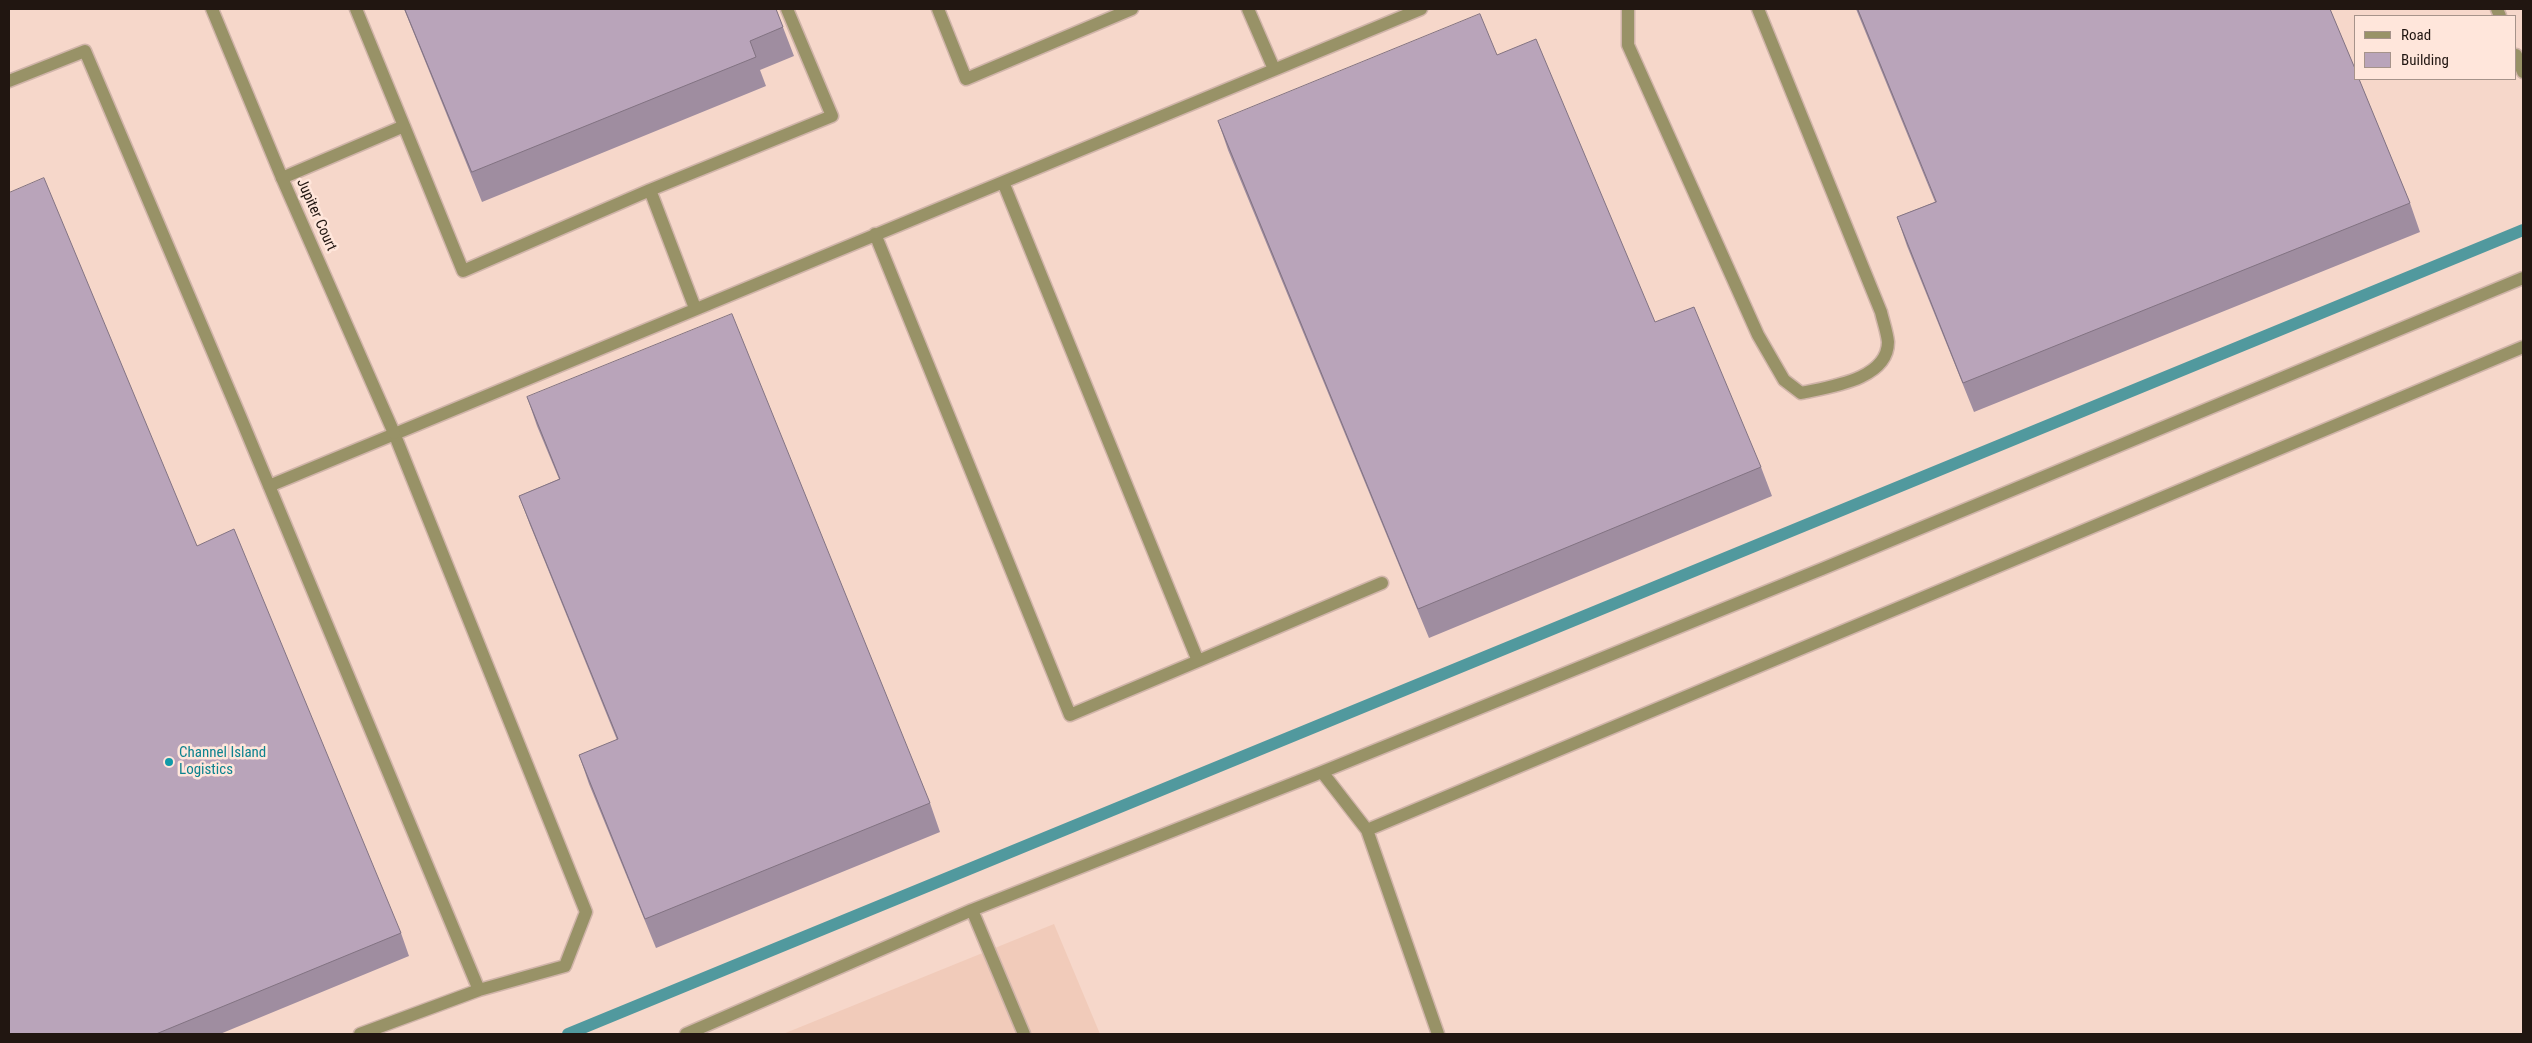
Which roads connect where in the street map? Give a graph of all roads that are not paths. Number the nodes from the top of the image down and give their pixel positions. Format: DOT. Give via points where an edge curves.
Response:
graph roads {
  1 [pos="212,9"];
  2 [pos="356,9"];
  3 [pos="787,9"];
  4 [pos="938,9"];
  5 [pos="1132,9"];
  6 [pos="1248,9"];
  7 [pos="1421,9"];
  8 [pos="1628,9"];
  9 [pos="1758,9"];
  10 [pos="2517,57"];
  11 [pos="1274,69"];
  12 [pos="2523,72"];
  13 [pos="9,81"];
  14 [pos="404,126"];
  15 [pos="282,178"];
  16 [pos="1002,182"];
  17 [pos="650,190"];
  18 [pos="875,234"];
  19 [pos="2523,278"];
  20 [pos="695,308"];
  21 [pos="2523,347"];
  22 [pos="394,433"];
  23 [pos="269,486"];
  24 [pos="1382,584"];
  25 [pos="1198,661"];
  26 [pos="1322,772"];
  27 [pos="1367,830"];
  28 [pos="972,910"];
  29 [pos="479,990"];
  30 [pos="360,1034"];
  31 [pos="686,1034"];
  32 [pos="1024,1034"];
  33 [pos="1438,1034"];
  1 -- 15 [label="street, Jupiter Court"];
  2 -- 14 [label="street"];
  3 -- 17 [label="street" via="832,116"];
  4 -- 5 [label="street" via="966,79"];
  6 -- 11 [label="street"];
  7 -- 11 [label="street"];
  8 -- 9 [label="street" via="1628,45 1754,326 1784,380 1801,392 1855,381 1880,364 1888,344 1881,312"];
  10 -- 12 [label="street"];
  11 -- 16 [label="street"];
  13 -- 23 [label="street" via="84,51"];
  14 -- 15 [label="street"];
  14 -- 17 [label="street" via="463,270"];
  15 -- 22 [label="street, Jupiter Court"];
  16 -- 18 [label="street"];
  16 -- 25 [label="street"];
  17 -- 20 [label="street"];
  18 -- 20 [label="street"];
  18 -- 25 [label="street" via="1070,715"];
  19 -- 26 [label="street"];
  20 -- 22 [label="street"];
  21 -- 27 [label="street"];
  22 -- 23 [label="street"];
  22 -- 29 [label="street, Jupiter Court" via="586,912 564,966"];
  23 -- 29 [label="street"];
  24 -- 25 [label="street"];
  26 -- 27 [label="street"];
  26 -- 28 [label="street"];
  27 -- 33 [label="street"];
  28 -- 31 [label="street"];
  28 -- 32 [label="street"];
  29 -- 30 [label="street"];
}
